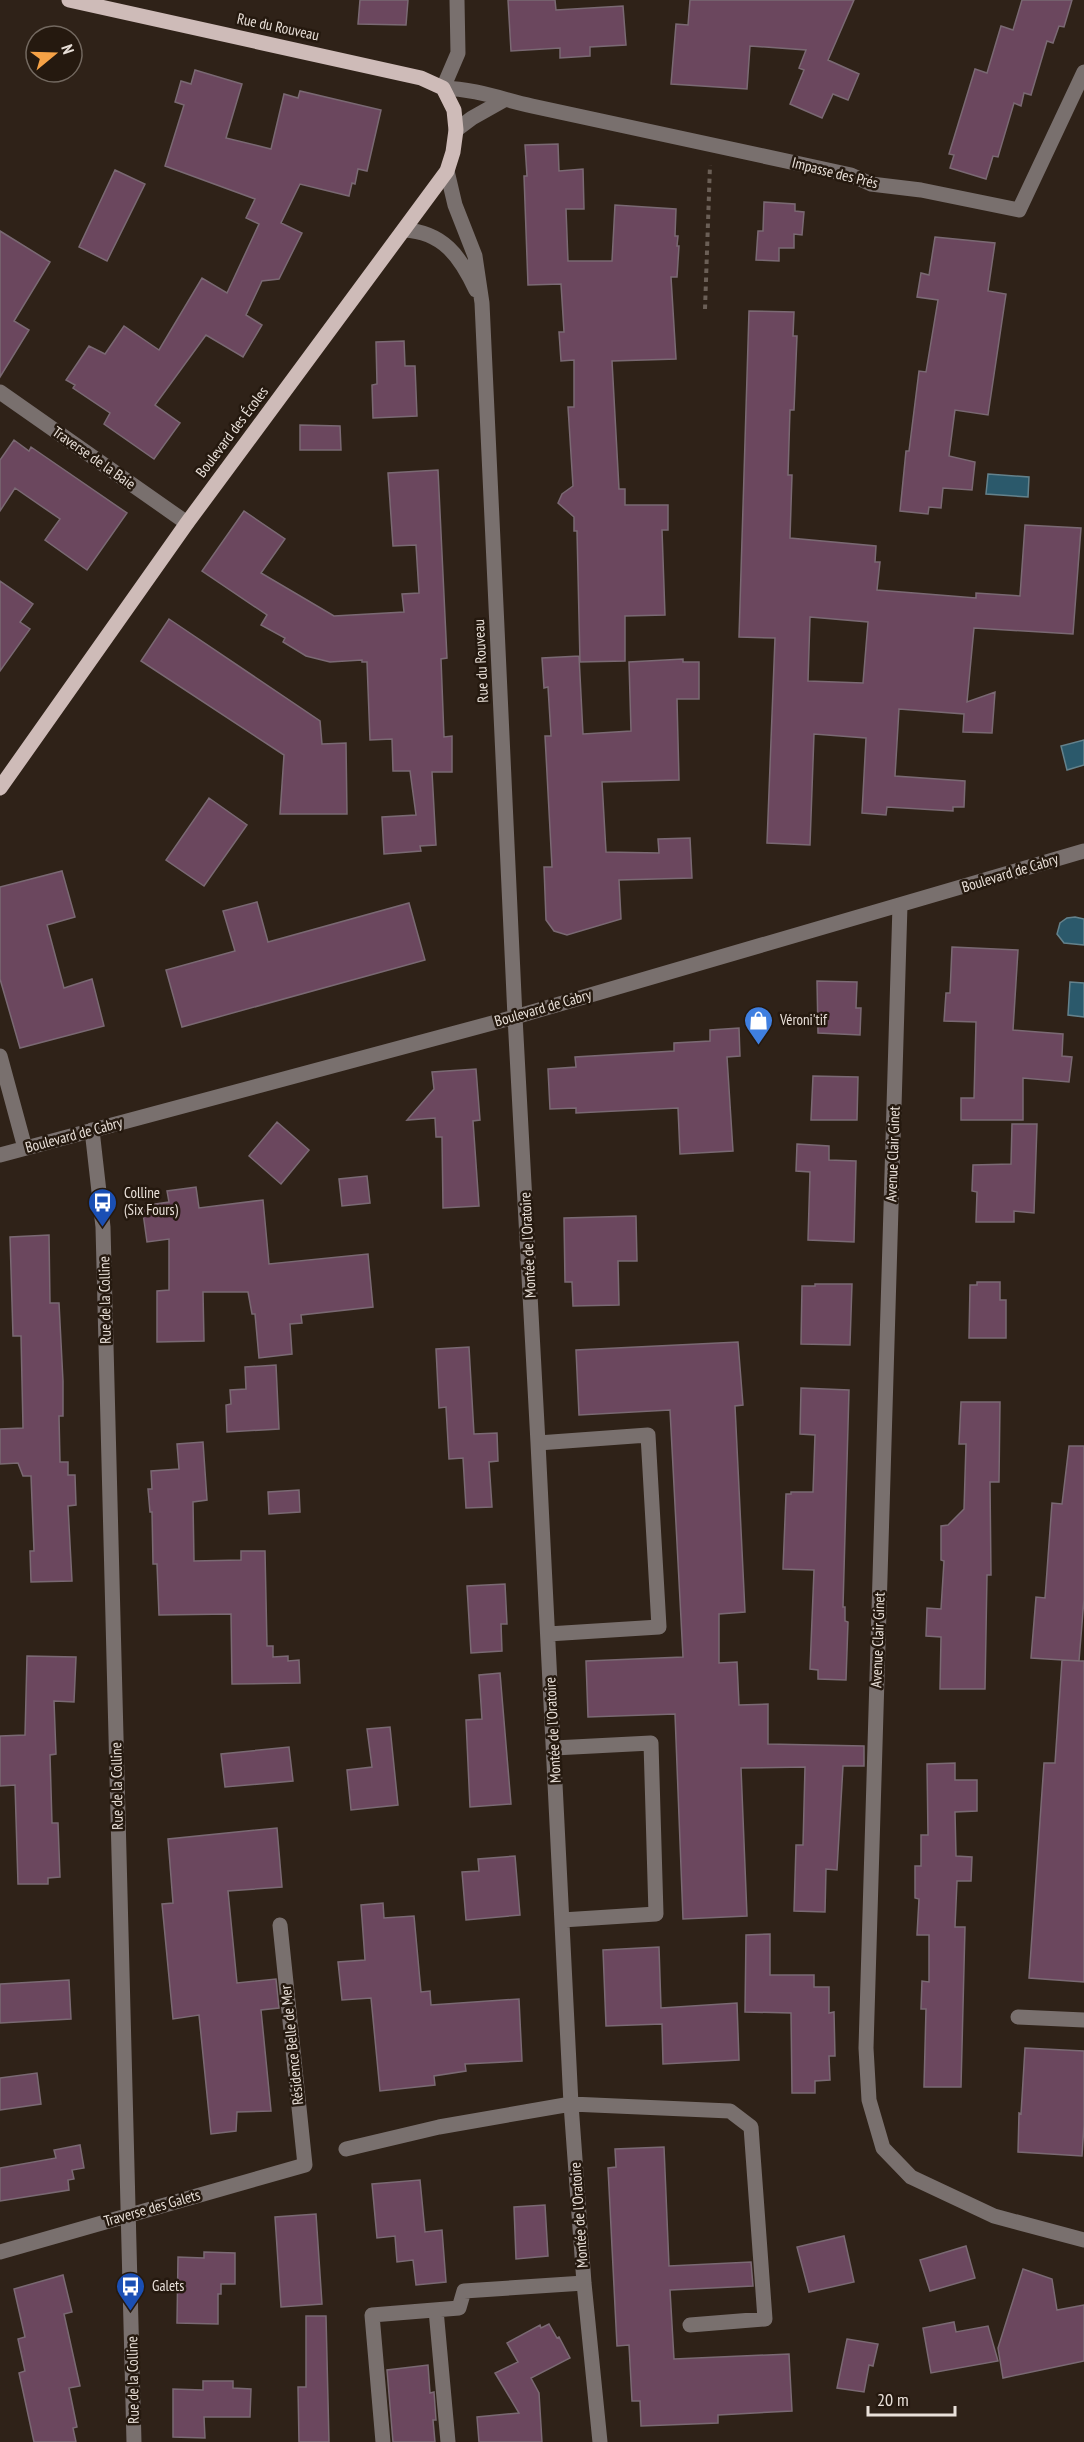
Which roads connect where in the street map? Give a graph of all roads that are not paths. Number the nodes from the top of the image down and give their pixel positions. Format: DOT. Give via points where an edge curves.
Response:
graph roads {
  1 [pos="69,0"];
  2 [pos="457,0"];
  3 [pos="1084,72"];
  4 [pos="443,88"];
  5 [pos="504,99"];
  6 [pos="456,130"];
  7 [pos="447,171"];
  8 [pos="404,230"];
  9 [pos="482,303"];
  10 [pos="0,392"];
  11 [pos="187,523"];
  12 [pos="0,788"];
  13 [pos="1084,851"];
  14 [pos="900,905"];
  15 [pos="514,1017"];
  16 [pos="0,1056"];
  17 [pos="92,1131"];
  18 [pos="25,1148"];
  19 [pos="0,1155"];
  20 [pos="538,1443"];
  21 [pos="548,1634"];
  22 [pos="554,1748"];
  23 [pos="562,1920"];
  24 [pos="280,1925"];
  25 [pos="1018,2017"];
  26 [pos="1084,2020"];
  27 [pos="571,2104"];
  28 [pos="345,2149"];
  29 [pos="304,2165"];
  30 [pos="129,2214"];
  31 [pos="1084,2240"];
  32 [pos="0,2252"];
  33 [pos="584,2283"];
  34 [pos="436,2310"];
  35 [pos="690,2325"];
  36 [pos="134,2442"];
  37 [pos="383,2442"];
  38 [pos="448,2442"];
  39 [pos="600,2442"];
  1 -- 4 [label="main road, Rue du Rouveau" via="411,75"];
  2 -- 4 [label="street" via="458,53"];
  3 -- 5 [label="street, Impasse des Prés" via="1019,210 871,184 851,175"];
  4 -- 5 [label="street, Impasse des Prés" via="467,89"];
  4 -- 6 [label="main road, Boulevard des Écoles" via="453,110"];
  5 -- 6 [label="street"];
  6 -- 7 [label="main road, Boulevard des Écoles"];
  7 -- 8 [label="main road, Boulevard des Écoles"];
  7 -- 9 [label="street, Rue du Rouveau" via="455,205 475,256"];
  8 -- 9 [label="street, Rue du Rouveau" via="422,231 447,244 470,276"];
  8 -- 11 [label="main road, Boulevard des Écoles"];
  9 -- 15 [label="street, Rue du Rouveau"];
  10 -- 11 [label="street, Traverse de la Baie"];
  11 -- 12 [label="main road, Boulevard des Écoles"];
  13 -- 14 [label="street, Boulevard de Cabry"];
  14 -- 15 [label="street, Boulevard de Cabry"];
  14 -- 31 [label="street, Avenue Clair Ginet" via="867,2024 870,2100 884,2148 911,2177 994,2217"];
  15 -- 17 [label="street, Boulevard de Cabry"];
  15 -- 20 [label="street, Montée de l'Oratoire"];
  16 -- 18 [label="street"];
  17 -- 18 [label="street, Boulevard de Cabry"];
  17 -- 30 [label="street, Rue de la Colline" via="103,1227"];
  18 -- 19 [label="street, Boulevard de Cabry"];
  20 -- 21 [label="street, Montée de l'Oratoire"];
  20 -- 21 [label="street" via="648,1435 659,1627"];
  21 -- 22 [label="street, Montée de l'Oratoire"];
  22 -- 23 [label="street, Montée de l'Oratoire"];
  22 -- 23 [label="street" via="651,1743 656,1914"];
  23 -- 27 [label="street, Montée de l'Oratoire"];
  24 -- 29 [label="street, Résidence Belle de Mer"];
  25 -- 26 [label="street"];
  27 -- 28 [label="street" via="439,2127"];
  27 -- 33 [label="street, Montée de l'Oratoire"];
  27 -- 35 [label="street" via="730,2111 752,2127 765,2319"];
  29 -- 30 [label="street, Traverse des Galets"];
  30 -- 32 [label="street, Traverse des Galets"];
  30 -- 36 [label="street, Rue de la Colline"];
  33 -- 34 [label="street" via="464,2291 459,2308"];
  33 -- 39 [label="street, Montée de l'Oratoire"];
  34 -- 37 [label="street" via="372,2315"];
  34 -- 38 [label="street"];
}
